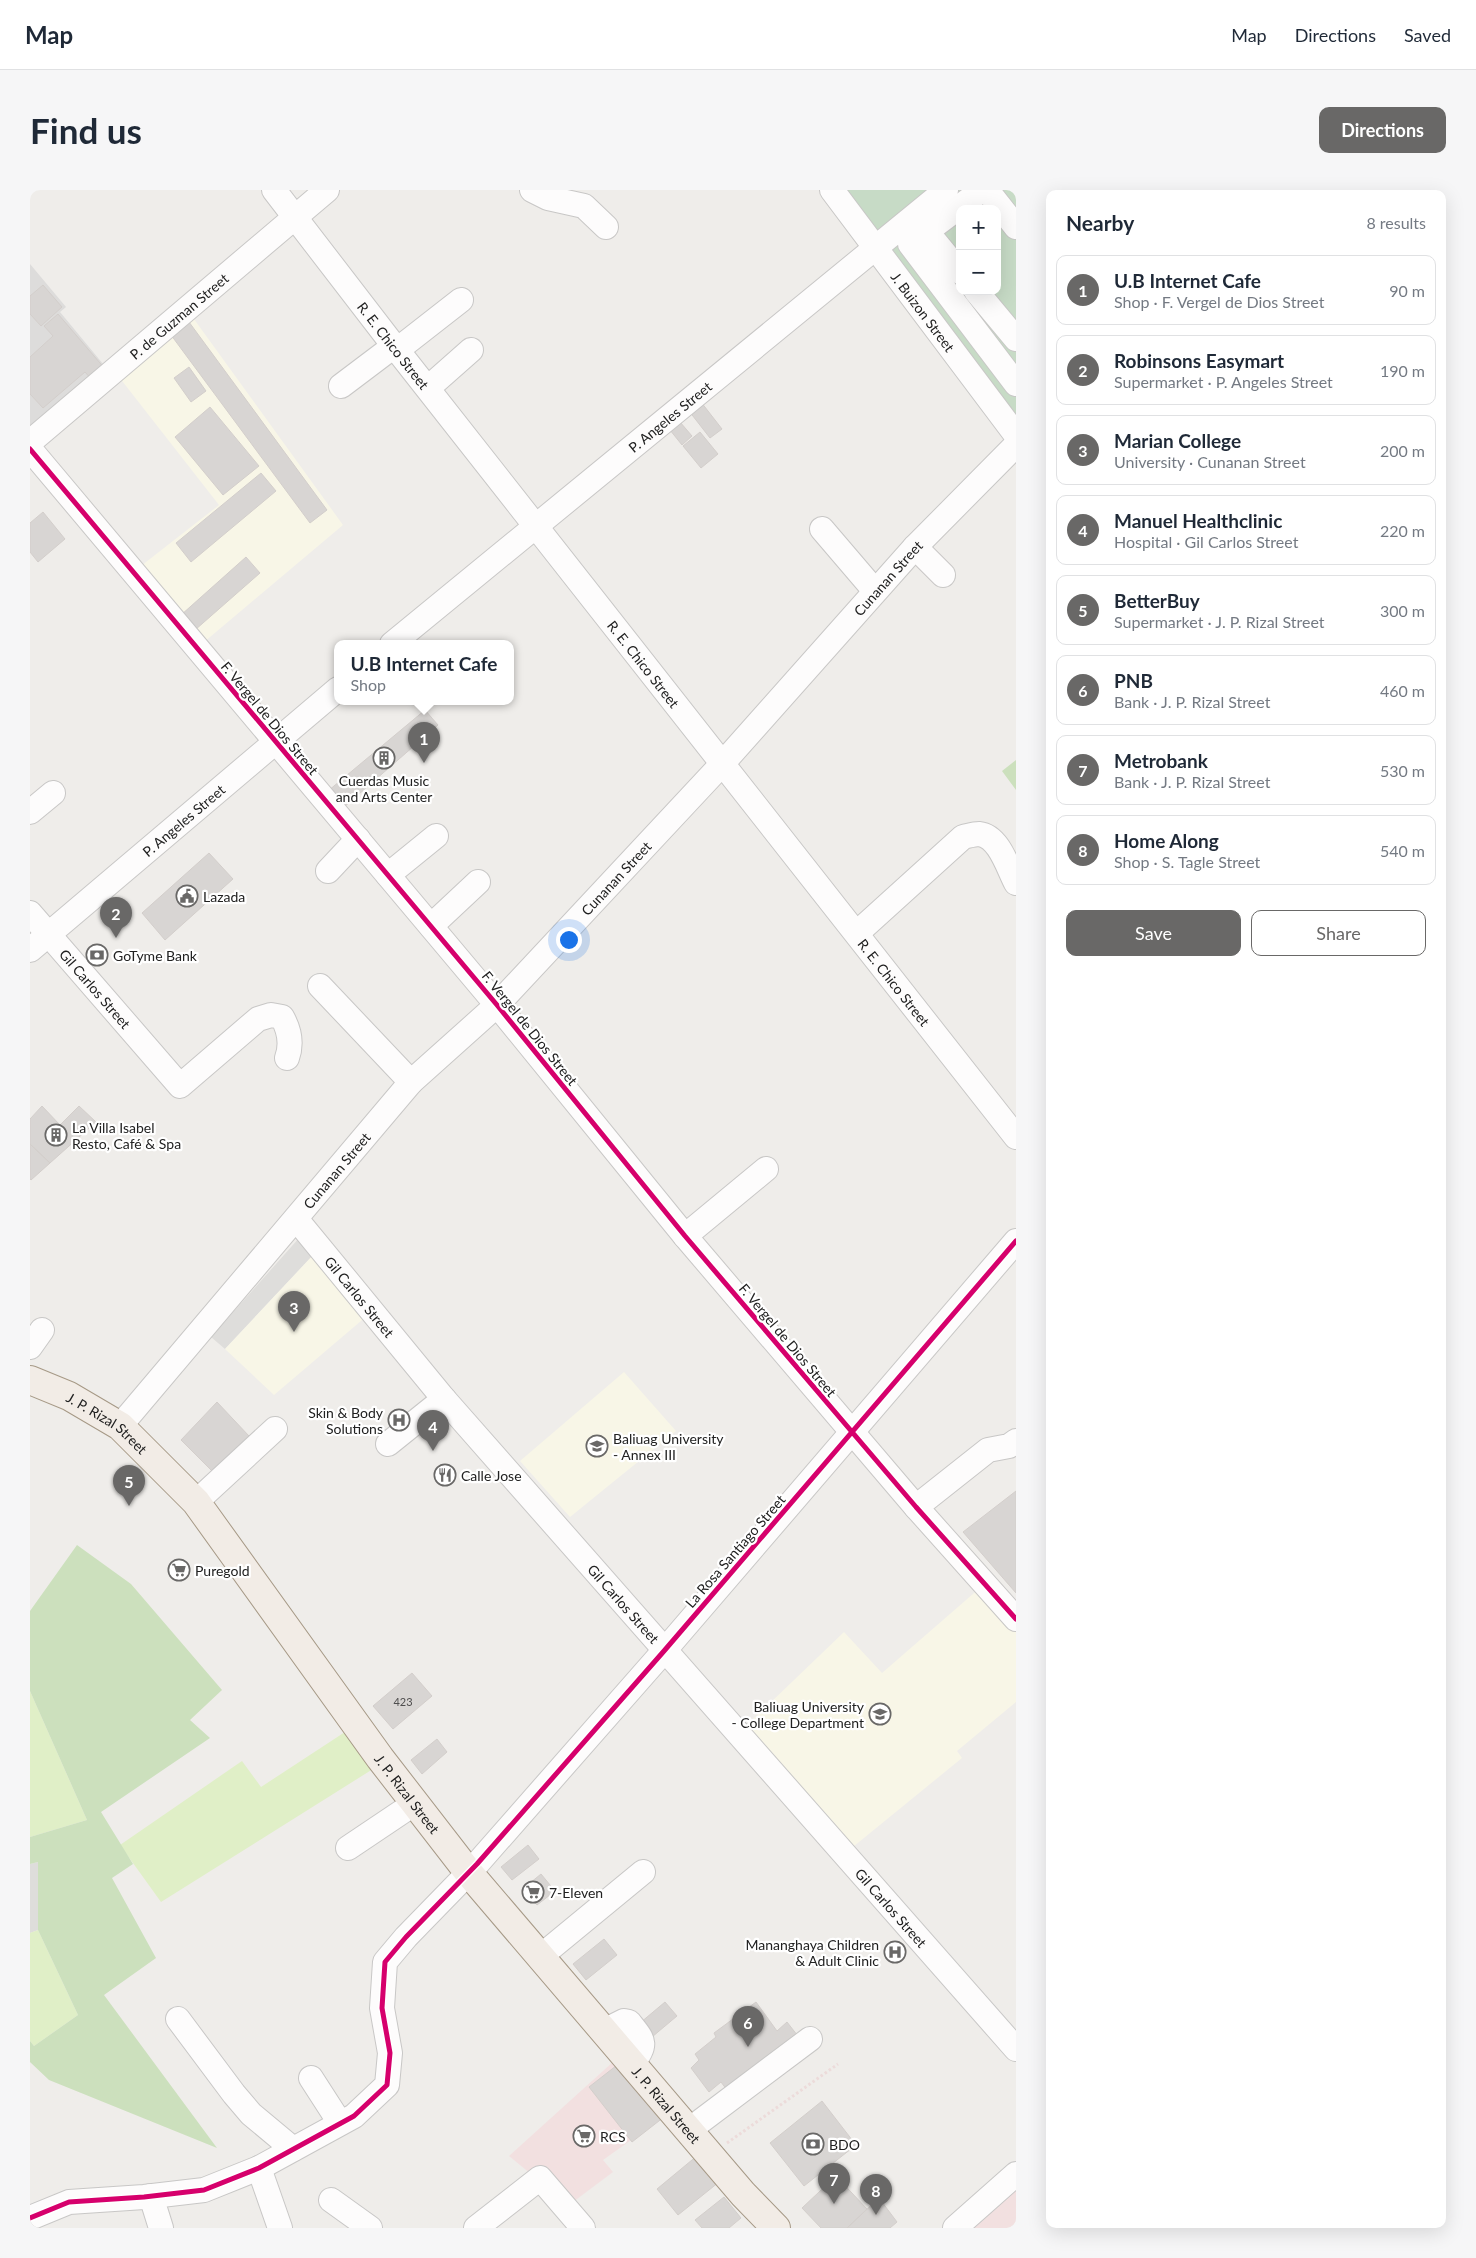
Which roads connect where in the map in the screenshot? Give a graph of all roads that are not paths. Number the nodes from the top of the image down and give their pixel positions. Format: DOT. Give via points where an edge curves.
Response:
graph roads {
  1 [pos="274,190"];
  2 [pos="327,190"];
  3 [pos="532,190"];
  4 [pos="832,190"];
  5 [pos="946,190"];
  6 [pos="982,190"];
  7 [pos="987,190"];
  8 [pos="295,217"];
  9 [pos="606,227"];
  10 [pos="1016,227"];
  11 [pos="927,232"];
  12 [pos="876,247"];
  13 [pos="956,267"];
  14 [pos="979,295"];
  15 [pos="460,300"];
  16 [pos="1016,339"];
  17 [pos="395,348"];
  18 [pos="470,350"];
  19 [pos="1016,384"];
  20 [pos="341,386"];
  21 [pos="428,388"];
  22 [pos="1016,435"];
  23 [pos="30,442"];
  24 [pos="1016,445"];
  25 [pos="30,449"];
  26 [pos="535,526"];
  27 [pos="822,529"];
  28 [pos="915,546"];
  29 [pos="943,574"];
  30 [pos="875,591"];
  31 [pos="397,640"];
  32 [pos="334,692"];
  33 [pos="274,741"];
  34 [pos="723,763"];
  35 [pos="53,793"];
  36 [pos="30,812"];
  37 [pos="436,836"];
  38 [pos="358,839"];
  39 [pos="328,870"];
  40 [pos="388,875"];
  41 [pos="478,882"];
  42 [pos="1016,883"];
  43 [pos="30,913"];
  44 [pos="431,926"];
  45 [pos="857,933"];
  46 [pos="49,934"];
  47 [pos="30,950"];
  48 [pos="320,986"];
  49 [pos="497,1005"];
  50 [pos="287,1058"];
  51 [pos="411,1082"];
  52 [pos="1016,1137"];
  53 [pos="766,1169"];
  54 [pos="297,1220"];
  55 [pos="685,1236"];
  56 [pos="1016,1241"];
  57 [pos="30,1380"];
  58 [pos="444,1399"];
  59 [pos="120,1426"];
  60 [pos="275,1429"];
  61 [pos="852,1432"];
  62 [pos="1016,1441"];
  63 [pos="388,1444"];
  64 [pos="196,1502"];
  65 [pos="916,1507"];
  66 [pos="1016,1619"];
  67 [pos="664,1651"];
  68 [pos="415,1803"];
  69 [pos="348,1848"];
  70 [pos="643,1872"];
  71 [pos="469,1873"];
  72 [pos="541,1956"];
  73 [pos="178,2019"];
  74 [pos="810,2039"];
  75 [pos="1016,2049"];
  76 [pos="310,2078"];
  77 [pos="340,2124"];
  78 [pos="688,2130"];
  79 [pos="293,2149"];
  80 [pos="259,2168"];
  81 [pos="1016,2174"];
  82 [pos="151,2196"];
  83 [pos="331,2200"];
  84 [pos="41,2219"];
  85 [pos="161,2228"];
  86 [pos="280,2228"];
  87 [pos="370,2228"];
  88 [pos="476,2228"];
  89 [pos="583,2228"];
  90 [pos="776,2228"];
  91 [pos="955,2228"];
  1 -- 8 [label="street, R. E. Chico Street"];
  2 -- 8 [label="street, P. de Guzman Street"];
  3 -- 9 [label="street" via="548,198 584,206"];
  4 -- 12 [label="street, J. Buizon Street"];
  5 -- 12 [label="street, P. Angeles Street"];
  6 -- 11 [label="street"];
  7 -- 10 [label="street"];
  8 -- 17 [label="street, R. E. Chico Street"];
  8 -- 23 [label="street, P. de Guzman Street"];
  11 -- 13 [label="street"];
  11 -- 19 [label="street" via="910,244"];
  12 -- 22 [label="street, J. Buizon Street"];
  12 -- 26 [label="street, P. Angeles Street"];
  14 -- 16 [label="street"];
  15 -- 17 [label="street"];
  17 -- 20 [label="street"];
  17 -- 21 [label="street, R. E. Chico Street"];
  18 -- 21 [label="street"];
  21 -- 26 [label="street, R. E. Chico Street"];
  24 -- 28 [label="street, Cunanan Street"];
  25 -- 33 [label="street, F. Vergel de Dios Street"];
  26 -- 31 [label="street, P. Angeles Street"];
  26 -- 34 [label="street, R. E. Chico Street"];
  27 -- 30 [label="street"];
  28 -- 29 [label="street"];
  28 -- 30 [label="street, Cunanan Street"];
  30 -- 34 [label="street, Cunanan Street"];
  32 -- 33 [label="street, P. Angeles Street"];
  33 -- 38 [label="street, F. Vergel de Dios Street"];
  33 -- 46 [label="street, P. Angeles Street"];
  34 -- 45 [label="street, R. E. Chico Street"];
  34 -- 49 [label="street, Cunanan Street"];
  35 -- 36 [label="street"];
  37 -- 40 [label="street"];
  38 -- 39 [label="street"];
  38 -- 40 [label="street, F. Vergel de Dios Street"];
  40 -- 44 [label="street, F. Vergel de Dios Street"];
  41 -- 44 [label="street"];
  42 -- 45 [label="street" via="996,843 984,835 963,837"];
  43 -- 46 [label="street, Gil Carlos Street"];
  44 -- 49 [label="street, F. Vergel de Dios Street"];
  45 -- 52 [label="street, R. E. Chico Street"];
  46 -- 47 [label="street, P. Angeles Street"];
  46 -- 50 [label="street, Gil Carlos Street" via="180,1086 258,1019 271,1015 282,1017 288,1027 290,1048"];
  48 -- 51 [label="street"];
  49 -- 51 [label="street, Cunanan Street"];
  49 -- 55 [label="street, F. Vergel de Dios Street"];
  51 -- 54 [label="street, Cunanan Street"];
  53 -- 55 [label="street"];
  54 -- 58 [label="street, Gil Carlos Street"];
  54 -- 59 [label="street, Cunanan Street"];
  55 -- 61 [label="street, F. Vergel de Dios Street"];
  56 -- 61 [label="street, La Rosa Santiago Street"];
  57 -- 59 [label="main road, J. P. Rizal Street" via="69,1396"];
  58 -- 63 [label="street"];
  58 -- 67 [label="street, Gil Carlos Street"];
  59 -- 64 [label="main road, J. P. Rizal Street"];
  60 -- 64 [label="street"];
  61 -- 65 [label="street, F. Vergel de Dios Street"];
  61 -- 67 [label="street, La Rosa Santiago Street"];
  62 -- 65 [label="street" via="1009,1446 988,1450"];
  64 -- 68 [label="main road, J. P. Rizal Street"];
  65 -- 66 [label="street, F. Vergel de Dios Street"];
  67 -- 71 [label="street, La Rosa Santiago Street"];
  67 -- 75 [label="street, Gil Carlos Street"];
  68 -- 69 [label="street"];
  68 -- 71 [label="main road, J. P. Rizal Street"];
  70 -- 72 [label="street"];
  71 -- 72 [label="main road, J. P. Rizal Street"];
  71 -- 77 [label="street, La Rosa Santiago Street" via="385,1962 382,2008 390,2052 387,2085 354,2116"];
  72 -- 78 [label="main road, J. P. Rizal Street"];
  73 -- 79 [label="street" via="251,2114"];
  74 -- 78 [label="street"];
  76 -- 77 [label="street"];
  77 -- 79 [label="street"];
  78 -- 90 [label="main road, J. P. Rizal Street"];
  79 -- 80 [label="street"];
  80 -- 82 [label="street" via="204,2190"];
  80 -- 86 [label="street"];
  81 -- 91 [label="street"];
  82 -- 84 [label="street" via="69,2202"];
  82 -- 85 [label="street"];
  83 -- 87 [label="street"];
  88 -- 89 [label="street" via="540,2178"];
}
